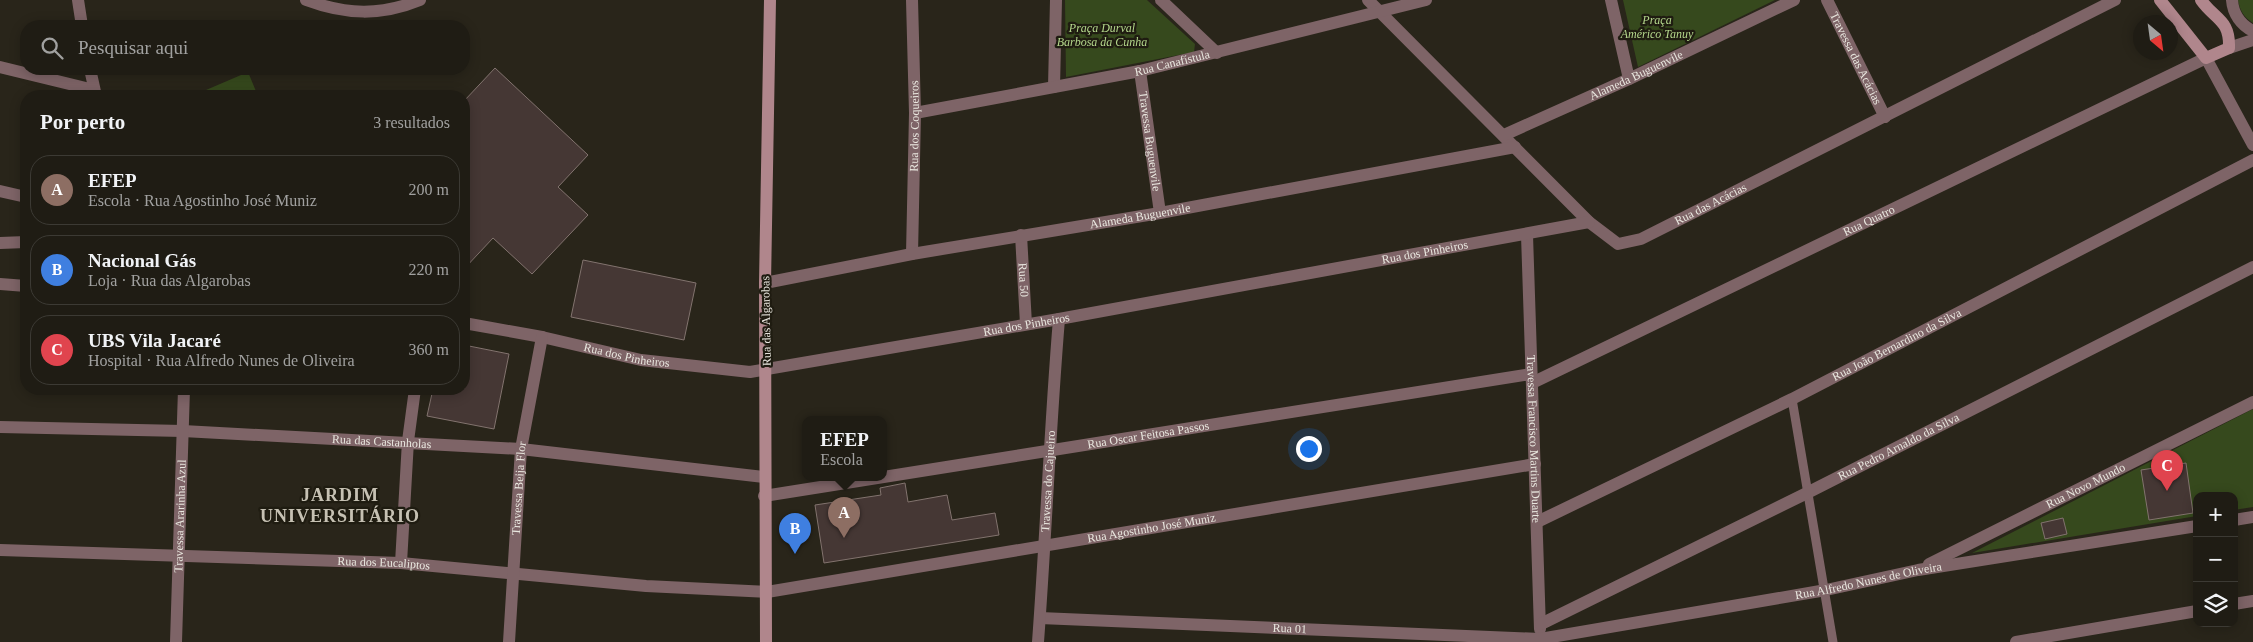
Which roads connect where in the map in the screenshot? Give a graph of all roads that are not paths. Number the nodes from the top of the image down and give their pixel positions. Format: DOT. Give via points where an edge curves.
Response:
graph roads {
  1 [pos="78,0"];
  2 [pos="306,0"];
  3 [pos="420,0"];
  4 [pos="770,0"];
  5 [pos="912,0"];
  6 [pos="1056,0"];
  7 [pos="1161,0"];
  8 [pos="1368,0"];
  9 [pos="1426,0"];
  10 [pos="1611,0"];
  11 [pos="1794,0"];
  12 [pos="1827,0"];
  13 [pos="2114,0"];
  14 [pos="2160,0"];
  15 [pos="2201,0"];
  16 [pos="2232,0"];
  17 [pos="1381,12"];
  18 [pos="81,20"];
  19 [pos="2253,31"];
  20 [pos="2253,40"];
  21 [pos="2229,48"];
  22 [pos="1217,53"];
  23 [pos="2206,58"];
  24 [pos="0,67"];
  25 [pos="1140,71"];
  26 [pos="20,72"];
  27 [pos="29,75"];
  28 [pos="91,75"];
  29 [pos="1629,79"];
  30 [pos="1054,87"];
  31 [pos="84,90"];
  32 [pos="94,90"];
  33 [pos="915,113"];
  34 [pos="1885,117"];
  35 [pos="1504,135"];
  36 [pos="2253,145"];
  37 [pos="1515,148"];
  38 [pos="2253,160"];
  39 [pos="0,191"];
  40 [pos="20,196"];
  41 [pos="1160,213"];
  42 [pos="1589,222"];
  43 [pos="1527,234"];
  44 [pos="1021,236"];
  45 [pos="20,242"];
  46 [pos="0,243"];
  47 [pos="912,254"];
  48 [pos="2253,267"];
  49 [pos="765,283"];
  50 [pos="0,284"];
  51 [pos="20,286"];
  52 [pos="1059,319"];
  53 [pos="470,324"];
  54 [pos="1026,324"];
  55 [pos="542,337"];
  56 [pos="766,369"];
  57 [pos="1532,378"];
  58 [pos="184,395"];
  59 [pos="414,395"];
  60 [pos="1792,399"];
  61 [pos="2253,402"];
  62 [pos="0,427"];
  63 [pos="183,431"];
  64 [pos="408,441"];
  65 [pos="522,449"];
  66 [pos="1049,450"];
  67 [pos="1535,464"];
  68 [pos="887,476"];
  69 [pos="764,477"];
  70 [pos="857,481"];
  71 [pos="1807,493"];
  72 [pos="764,496"];
  73 [pos="2253,517"];
  74 [pos="2238,519"];
  75 [pos="1537,522"];
  76 [pos="2193,527"];
  77 [pos="1045,547"];
  78 [pos="0,550"];
  79 [pos="180,556"];
  80 [pos="400,563"];
  81 [pos="1918,570"];
  82 [pos="514,572"];
  83 [pos="1826,590"];
  84 [pos="767,592"];
  85 [pos="2253,601"];
  86 [pos="2238,603"];
  87 [pos="2193,612"];
  88 [pos="1040,618"];
  89 [pos="1541,624"];
  90 [pos="1540,640"];
  91 [pos="176,642"];
  92 [pos="509,642"];
  93 [pos="766,642"];
  94 [pos="1038,642"];
  95 [pos="1833,642"];
  96 [pos="2016,642"];
  1 -- 18 [label="street"];
  2 -- 3 [label="street" via="332,10 380,12"];
  4 -- 49 [label="street, Rua das Algarobas"];
  5 -- 33 [label="street, Rua dos Coqueiros"];
  6 -- 30 [label="street"];
  7 -- 22 [label="street"];
  8 -- 17 [label="street, Rua das Acácias"];
  9 -- 17 [label="street, Rua Canafístula"];
  10 -- 29 [label="street"];
  11 -- 29 [label="street, Alameda Buguenvile"];
  12 -- 34 [label="street, Travessa das Acácias"];
  13 -- 34 [label="street, Rua das Acácias"];
  14 -- 23 [label="street"];
  15 -- 21 [label="street" via="2225,23"];
  16 -- 19 [label="street" via="2236,15 2244,26"];
  17 -- 22 [label="street, Rua Canafístula"];
  17 -- 35 [label="street, Rua das Acácias"];
  20 -- 21 [label="street"];
  21 -- 23 [label="street"];
  22 -- 25 [label="street, Rua Canafístula"];
  23 -- 36 [label="street"];
  23 -- 57 [label="street, Rua Quatro"];
  24 -- 26 [label="street"];
  25 -- 30 [label="street, Rua Canafístula"];
  25 -- 41 [label="street, Travessa Buguenvile"];
  27 -- 31 [label="street"];
  28 -- 32 [label="street"];
  29 -- 35 [label="street, Alameda Buguenvile"];
  30 -- 33 [label="street, Rua Canafístula"];
  33 -- 47 [label="street, Rua dos Coqueiros"];
  34 -- 42 [label="street, Rua das Acácias" via="1634,242 1618,244"];
  35 -- 37 [label="street, Rua das Acácias"];
  37 -- 41 [label="street, Alameda Buguenvile"];
  37 -- 42 [label="street, Rua das Acácias"];
  38 -- 60 [label="street, Rua João Bernardino da Silva"];
  39 -- 40 [label="street"];
  41 -- 44 [label="street, Alameda Buguenvile"];
  42 -- 43 [label="street, Rua dos Pinheiros"];
  43 -- 52 [label="street, Rua dos Pinheiros"];
  43 -- 57 [label="street, Travessa Francisco Martins Duarte"];
  44 -- 47 [label="street, Alameda Buguenvile"];
  44 -- 54 [label="street, Rua 50"];
  45 -- 46 [label="street"];
  47 -- 49 [label="street, Alameda Buguenvile"];
  48 -- 71 [label="street, Rua Pedro Arnaldo da Silva"];
  49 -- 56 [label="street, Rua das Algarobas"];
  50 -- 51 [label="street"];
  52 -- 54 [label="street, Rua dos Pinheiros"];
  52 -- 66 [label="street, Travessa do Cajueiro"];
  53 -- 55 [label="street, Rua dos Pinheiros"];
  54 -- 56 [label="street, Rua dos Pinheiros"];
  55 -- 56 [label="street, Rua dos Pinheiros" via="641,360 741,371"];
  55 -- 65 [label="street, Travessa Beija Flor"];
  56 -- 69 [label="street, Rua das Algarobas"];
  57 -- 66 [label="street, Rua Oscar Feitosa Passos"];
  57 -- 67 [label="street, Travessa Francisco Martins Duarte"];
  58 -- 63 [label="street, Travessa Ararinha Azul"];
  59 -- 64 [label="street"];
  60 -- 71 [label="lane"];
  60 -- 75 [label="street, Rua João Bernardino da Silva"];
  61 -- 81 [label="street, Rua Novo Mundo"];
  62 -- 63 [label="street, Rua das Castanholas"];
  63 -- 64 [label="street, Rua das Castanholas"];
  63 -- 79 [label="street, Travessa Ararinha Azul"];
  64 -- 65 [label="street, Rua das Castanholas"];
  64 -- 80 [label="street"];
  65 -- 69 [label="street, Rua das Castanholas"];
  65 -- 82 [label="street, Travessa Beija Flor"];
  66 -- 68 [label="street, Rua Oscar Feitosa Passos"];
  66 -- 77 [label="street, Travessa do Cajueiro"];
  67 -- 75 [label="street, Travessa Francisco Martins Duarte"];
  67 -- 77 [label="street, Rua Agostinho José Muniz"];
  69 -- 72 [label="street, Rua das Algarobas"];
  70 -- 72 [label="street, Rua Oscar Feitosa Passos"];
  71 -- 83 [label="lane"];
  71 -- 89 [label="street, Rua Pedro Arnaldo da Silva"];
  72 -- 84 [label="street, Rua das Algarobas"];
  73 -- 74 [label="street"];
  75 -- 89 [label="street, Travessa Francisco Martins Duarte"];
  76 -- 81 [label="street, Rua Alfredo Nunes de Oliveira"];
  77 -- 84 [label="street, Rua Agostinho José Muniz"];
  77 -- 88 [label="street, Travessa do Cajueiro"];
  78 -- 79 [label="street, Rua dos Eucaliptos"];
  79 -- 80 [label="street, Rua dos Eucaliptos"];
  79 -- 91 [label="street, Travessa Ararinha Azul"];
  80 -- 82 [label="street, Rua dos Eucaliptos"];
  81 -- 83 [label="street, Rua Alfredo Nunes de Oliveira"];
  82 -- 84 [label="street, Rua dos Eucaliptos" via="646,586"];
  82 -- 92 [label="street, Travessa Beija Flor"];
  83 -- 90 [label="street, Rua Alfredo Nunes de Oliveira"];
  83 -- 95 [label="lane"];
  84 -- 93 [label="street, Rua das Algarobas"];
  85 -- 86 [label="street"];
  87 -- 96 [label="street"];
  88 -- 90 [label="street, Rua 01"];
  88 -- 94 [label="street, Travessa do Cajueiro"];
  89 -- 90 [label="street, Travessa Francisco Martins Duarte"];
}
